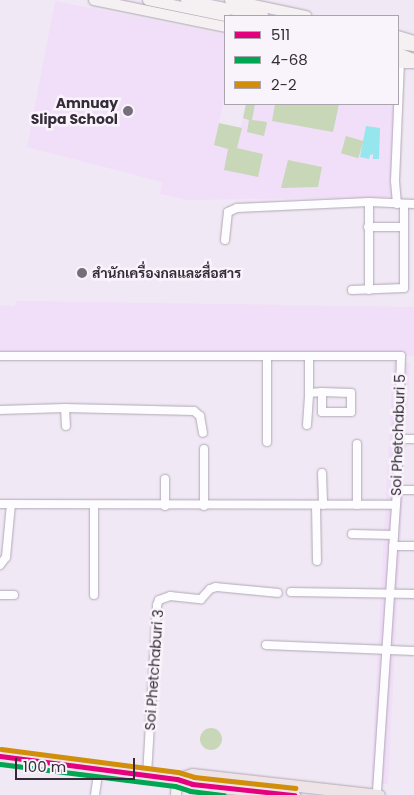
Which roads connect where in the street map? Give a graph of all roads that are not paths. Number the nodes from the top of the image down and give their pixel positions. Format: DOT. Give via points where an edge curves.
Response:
graph roads {
  1 [pos="95,0"];
  2 [pos="148,0"];
  3 [pos="186,0"];
  4 [pos="230,0"];
  5 [pos="258,15"];
  6 [pos="301,15"];
  7 [pos="224,16"];
  8 [pos="224,27"];
  9 [pos="399,36"];
  10 [pos="414,41"];
  11 [pos="399,44"];
  12 [pos="414,46"];
  13 [pos="414,59"];
  14 [pos="399,60"];
  15 [pos="399,60"];
  16 [pos="414,63"];
  17 [pos="397,105"];
  18 [pos="369,202"];
  19 [pos="401,204"];
  20 [pos="414,204"];
  21 [pos="368,227"];
  22 [pos="403,227"];
  23 [pos="225,240"];
  24 [pos="352,290"];
  25 [pos="369,290"];
  26 [pos="0,356"];
  27 [pos="267,356"];
  28 [pos="309,356"];
  29 [pos="322,392"];
  30 [pos="309,393"];
  31 [pos="65,408"];
  32 [pos="0,410"];
  33 [pos="66,426"];
  34 [pos="308,426"];
  35 [pos="203,433"];
  36 [pos="399,439"];
  37 [pos="414,439"];
  38 [pos="267,442"];
  39 [pos="357,444"];
  40 [pos="204,449"];
  41 [pos="322,473"];
  42 [pos="165,479"];
  43 [pos="397,490"];
  44 [pos="414,490"];
  45 [pos="0,504"];
  46 [pos="11,504"];
  47 [pos="396,504"];
  48 [pos="320,505"];
  49 [pos="357,505"];
  50 [pos="94,506"];
  51 [pos="165,506"];
  52 [pos="204,506"];
  53 [pos="352,534"];
  54 [pos="394,535"];
  55 [pos="393,546"];
  56 [pos="414,546"];
  57 [pos="317,561"];
  58 [pos="0,565"];
  59 [pos="291,592"];
  60 [pos="278,593"];
  61 [pos="389,594"];
  62 [pos="414,594"];
  63 [pos="0,595"];
  64 [pos="14,595"];
  65 [pos="94,595"];
  66 [pos="266,644"];
  67 [pos="387,651"];
  68 [pos="414,651"];
  69 [pos="0,756"];
  70 [pos="99,768"];
  71 [pos="147,774"];
  72 [pos="178,778"];
  73 [pos="95,795"];
  74 [pos="176,795"];
  75 [pos="294,795"];
  76 [pos="378,795"];
  1 -- 8 [label="main road"];
  2 -- 7 [label="main road"];
  3 -- 5 [label="main road"];
  4 -- 6 [label="main road"];
  9 -- 10 [label="main road"];
  11 -- 12 [label="main road"];
  13 -- 14 [label="main road"];
  15 -- 16 [label="main road"];
  17 -- 19 [label="street" via="396,181"];
  18 -- 19 [label="street"];
  18 -- 21 [label="street"];
  18 -- 23 [label="street" via="237,208 228,212"];
  19 -- 20 [label="street"];
  19 -- 22 [label="street"];
  21 -- 22 [label="street"];
  21 -- 25 [label="street"];
  22 -- 25 [label="street" via="404,288"];
  24 -- 25 [label="street"];
  26 -- 27 [label="street, Soi Phetchaburi 5"];
  27 -- 28 [label="street, Soi Phetchaburi 5"];
  27 -- 38 [label="street"];
  28 -- 30 [label="street"];
  28 -- 36 [label="street, Soi Phetchaburi 5" via="401,356"];
  29 -- 29 [label="street" via="351,393 351,412 322,412"];
  29 -- 30 [label="street"];
  30 -- 34 [label="street"];
  31 -- 32 [label="street"];
  31 -- 33 [label="street"];
  31 -- 35 [label="street" via="194,411 200,416"];
  36 -- 37 [label="street"];
  36 -- 43 [label="street, Soi Phetchaburi 5"];
  39 -- 49 [label="street"];
  40 -- 52 [label="street"];
  41 -- 48 [label="street"];
  42 -- 51 [label="street"];
  43 -- 44 [label="street"];
  43 -- 47 [label="street, Soi Phetchaburi 5"];
  45 -- 46 [label="street"];
  46 -- 50 [label="street"];
  46 -- 58 [label="street" via="7,550"];
  47 -- 49 [label="street"];
  47 -- 54 [label="street, Soi Phetchaburi 5"];
  48 -- 49 [label="street"];
  48 -- 52 [label="street"];
  48 -- 57 [label="street"];
  50 -- 51 [label="street"];
  50 -- 65 [label="street"];
  51 -- 52 [label="street"];
  53 -- 54 [label="street"];
  54 -- 55 [label="street, Soi Phetchaburi 5"];
  55 -- 56 [label="street"];
  55 -- 61 [label="street, Soi Phetchaburi 5"];
  59 -- 61 [label="street"];
  60 -- 71 [label="street, Soi Phetchaburi 3" via="216,587 201,599 170,596 159,600"];
  61 -- 62 [label="street"];
  61 -- 67 [label="street, Soi Phetchaburi 5"];
  63 -- 64 [label="street"];
  66 -- 67 [label="street"];
  67 -- 68 [label="street"];
  67 -- 76 [label="street, Soi Phetchaburi 5"];
  69 -- 70 [label="main road"];
  70 -- 71 [label="main road"];
  70 -- 73 [label="street"];
  71 -- 72 [label="main road"];
  72 -- 74 [label="main road"];
  72 -- 75 [label="main road" via="192,784"];
  72 -- 76 [label="main road" via="192,774"];
}
